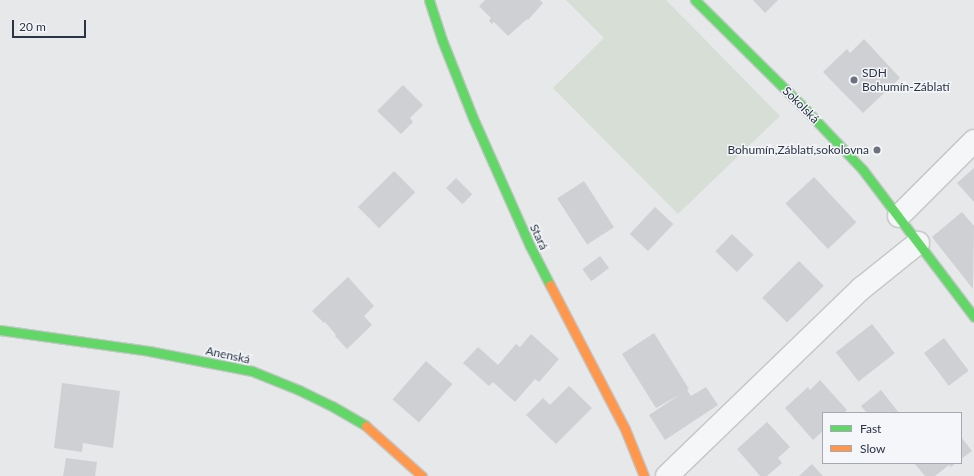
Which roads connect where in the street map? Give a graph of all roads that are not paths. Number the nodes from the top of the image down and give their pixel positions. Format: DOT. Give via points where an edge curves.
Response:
graph roads {
  1 [pos="429,0"];
  2 [pos="695,0"];
  3 [pos="974,141"];
  4 [pos="900,216"];
  5 [pos="918,242"];
  6 [pos="974,317"];
  7 [pos="0,330"];
  8 [pos="422,476"];
  9 [pos="644,476"];
  10 [pos="667,476"];
  1 -- 9 [label="street, Stará" via="473,118 530,246 625,429"];
  2 -- 4 [label="street, Sokolská" via="836,141"];
  3 -- 4 [label="street"];
  4 -- 5 [label="street, Sokolská"];
  5 -- 6 [label="street, Sokolská"];
  5 -- 10 [label="street" via="862,288"];
  7 -- 8 [label="street, Anenská" via="149,351 252,371 299,390 366,426"];
}
